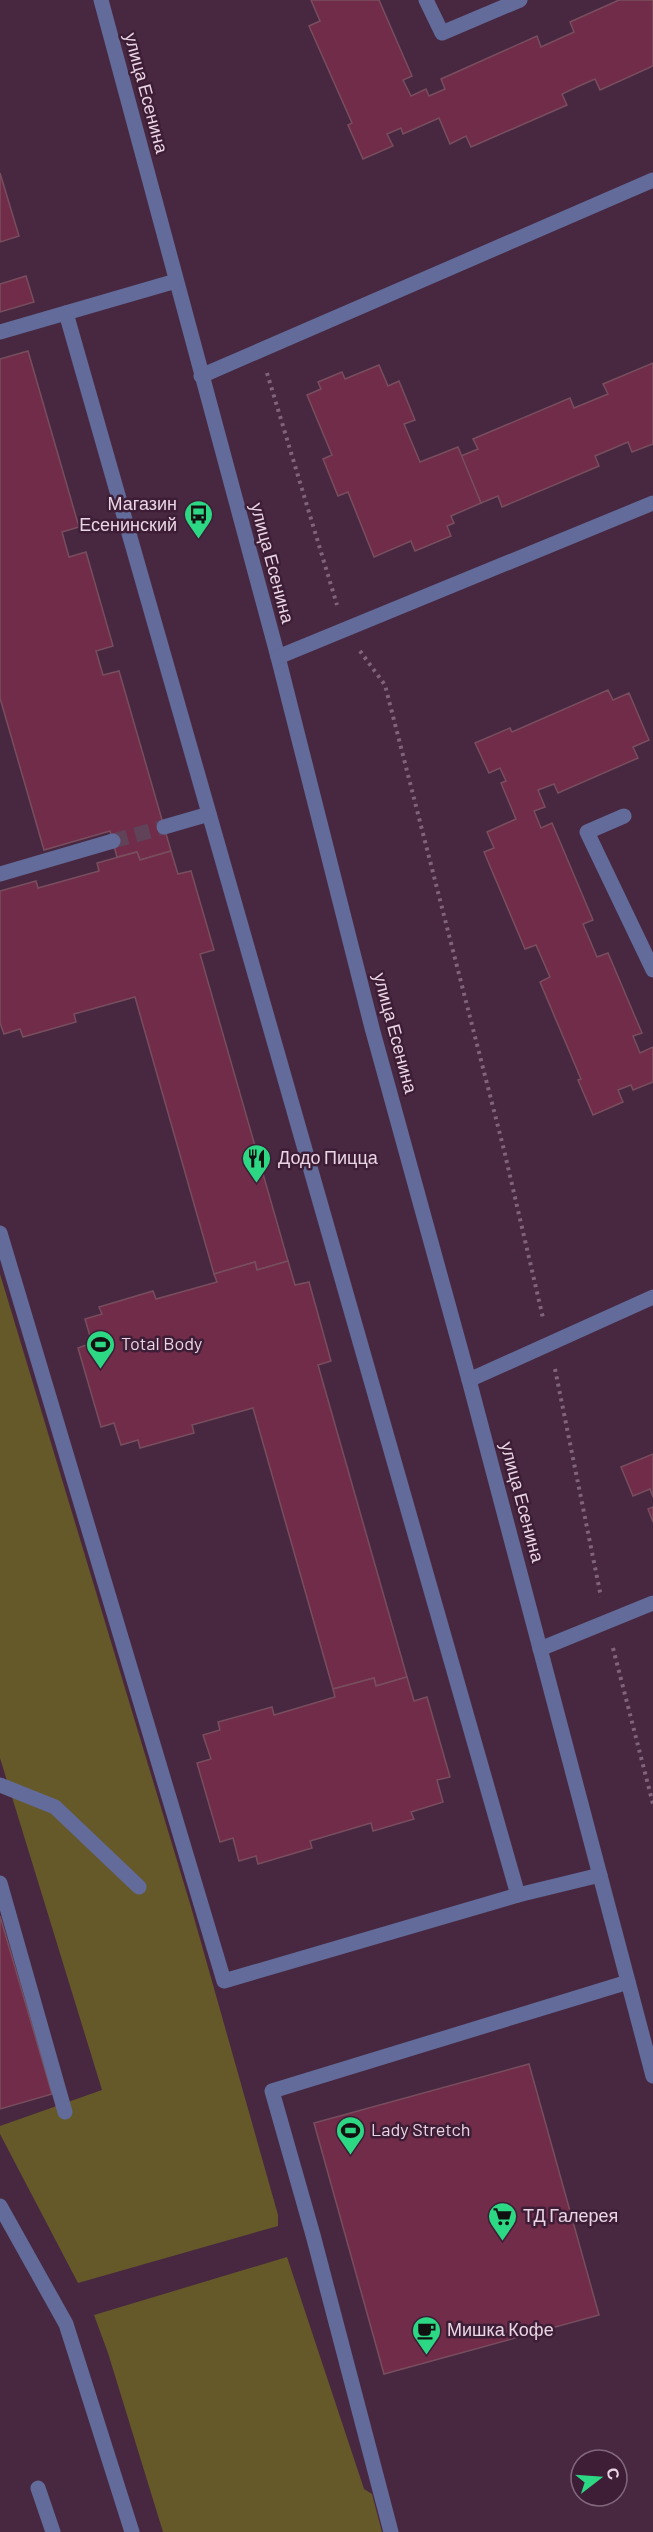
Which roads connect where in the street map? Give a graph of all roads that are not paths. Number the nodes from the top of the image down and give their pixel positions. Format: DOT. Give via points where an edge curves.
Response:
graph roads {
  1 [pos="101,0"];
  2 [pos="426,0"];
  3 [pos="520,0"];
  4 [pos="653,180"];
  5 [pos="176,281"];
  6 [pos="66,313"];
  7 [pos="0,332"];
  8 [pos="201,376"];
  9 [pos="653,503"];
  10 [pos="278,657"];
  11 [pos="209,814"];
  12 [pos="624,816"];
  13 [pos="164,826"];
  14 [pos="113,841"];
  15 [pos="0,874"];
  16 [pos="653,970"];
  17 [pos="0,1233"];
  18 [pos="653,1297"];
  19 [pos="469,1380"];
  20 [pos="653,1603"];
  21 [pos="540,1649"];
  22 [pos="0,1785"];
  23 [pos="600,1875"];
  24 [pos="0,1883"];
  25 [pos="139,1887"];
  26 [pos="518,1895"];
  27 [pos="628,1982"];
  28 [pos="653,2076"];
  29 [pos="64,2112"];
  30 [pos="0,2206"];
  31 [pos="38,2488"];
  32 [pos="53,2532"];
  33 [pos="132,2532"];
  34 [pos="391,2532"];
  1 -- 5 [label="street, улица Есенина"];
  2 -- 3 [label="street" via="442,33"];
  4 -- 8 [label="street"];
  5 -- 6 [label="street"];
  5 -- 8 [label="street, улица Есенина"];
  6 -- 7 [label="street"];
  6 -- 11 [label="street"];
  8 -- 10 [label="street, улица Есенина"];
  9 -- 10 [label="street"];
  10 -- 19 [label="street, улица Есенина" via="372,1028"];
  11 -- 13 [label="street"];
  11 -- 26 [label="street"];
  12 -- 16 [label="street" via="587,832"];
  14 -- 15 [label="street"];
  17 -- 26 [label="street" via="224,1981"];
  18 -- 19 [label="street"];
  19 -- 21 [label="street, улица Есенина"];
  20 -- 21 [label="street"];
  21 -- 23 [label="street, улица Есенина"];
  22 -- 25 [label="street" via="55,1807"];
  23 -- 26 [label="street"];
  23 -- 27 [label="street, улица Есенина"];
  24 -- 29 [label="street"];
  27 -- 28 [label="street, улица Есенина"];
  27 -- 34 [label="street" via="272,2091"];
  30 -- 33 [label="street" via="66,2324"];
  31 -- 32 [label="street"];
}
